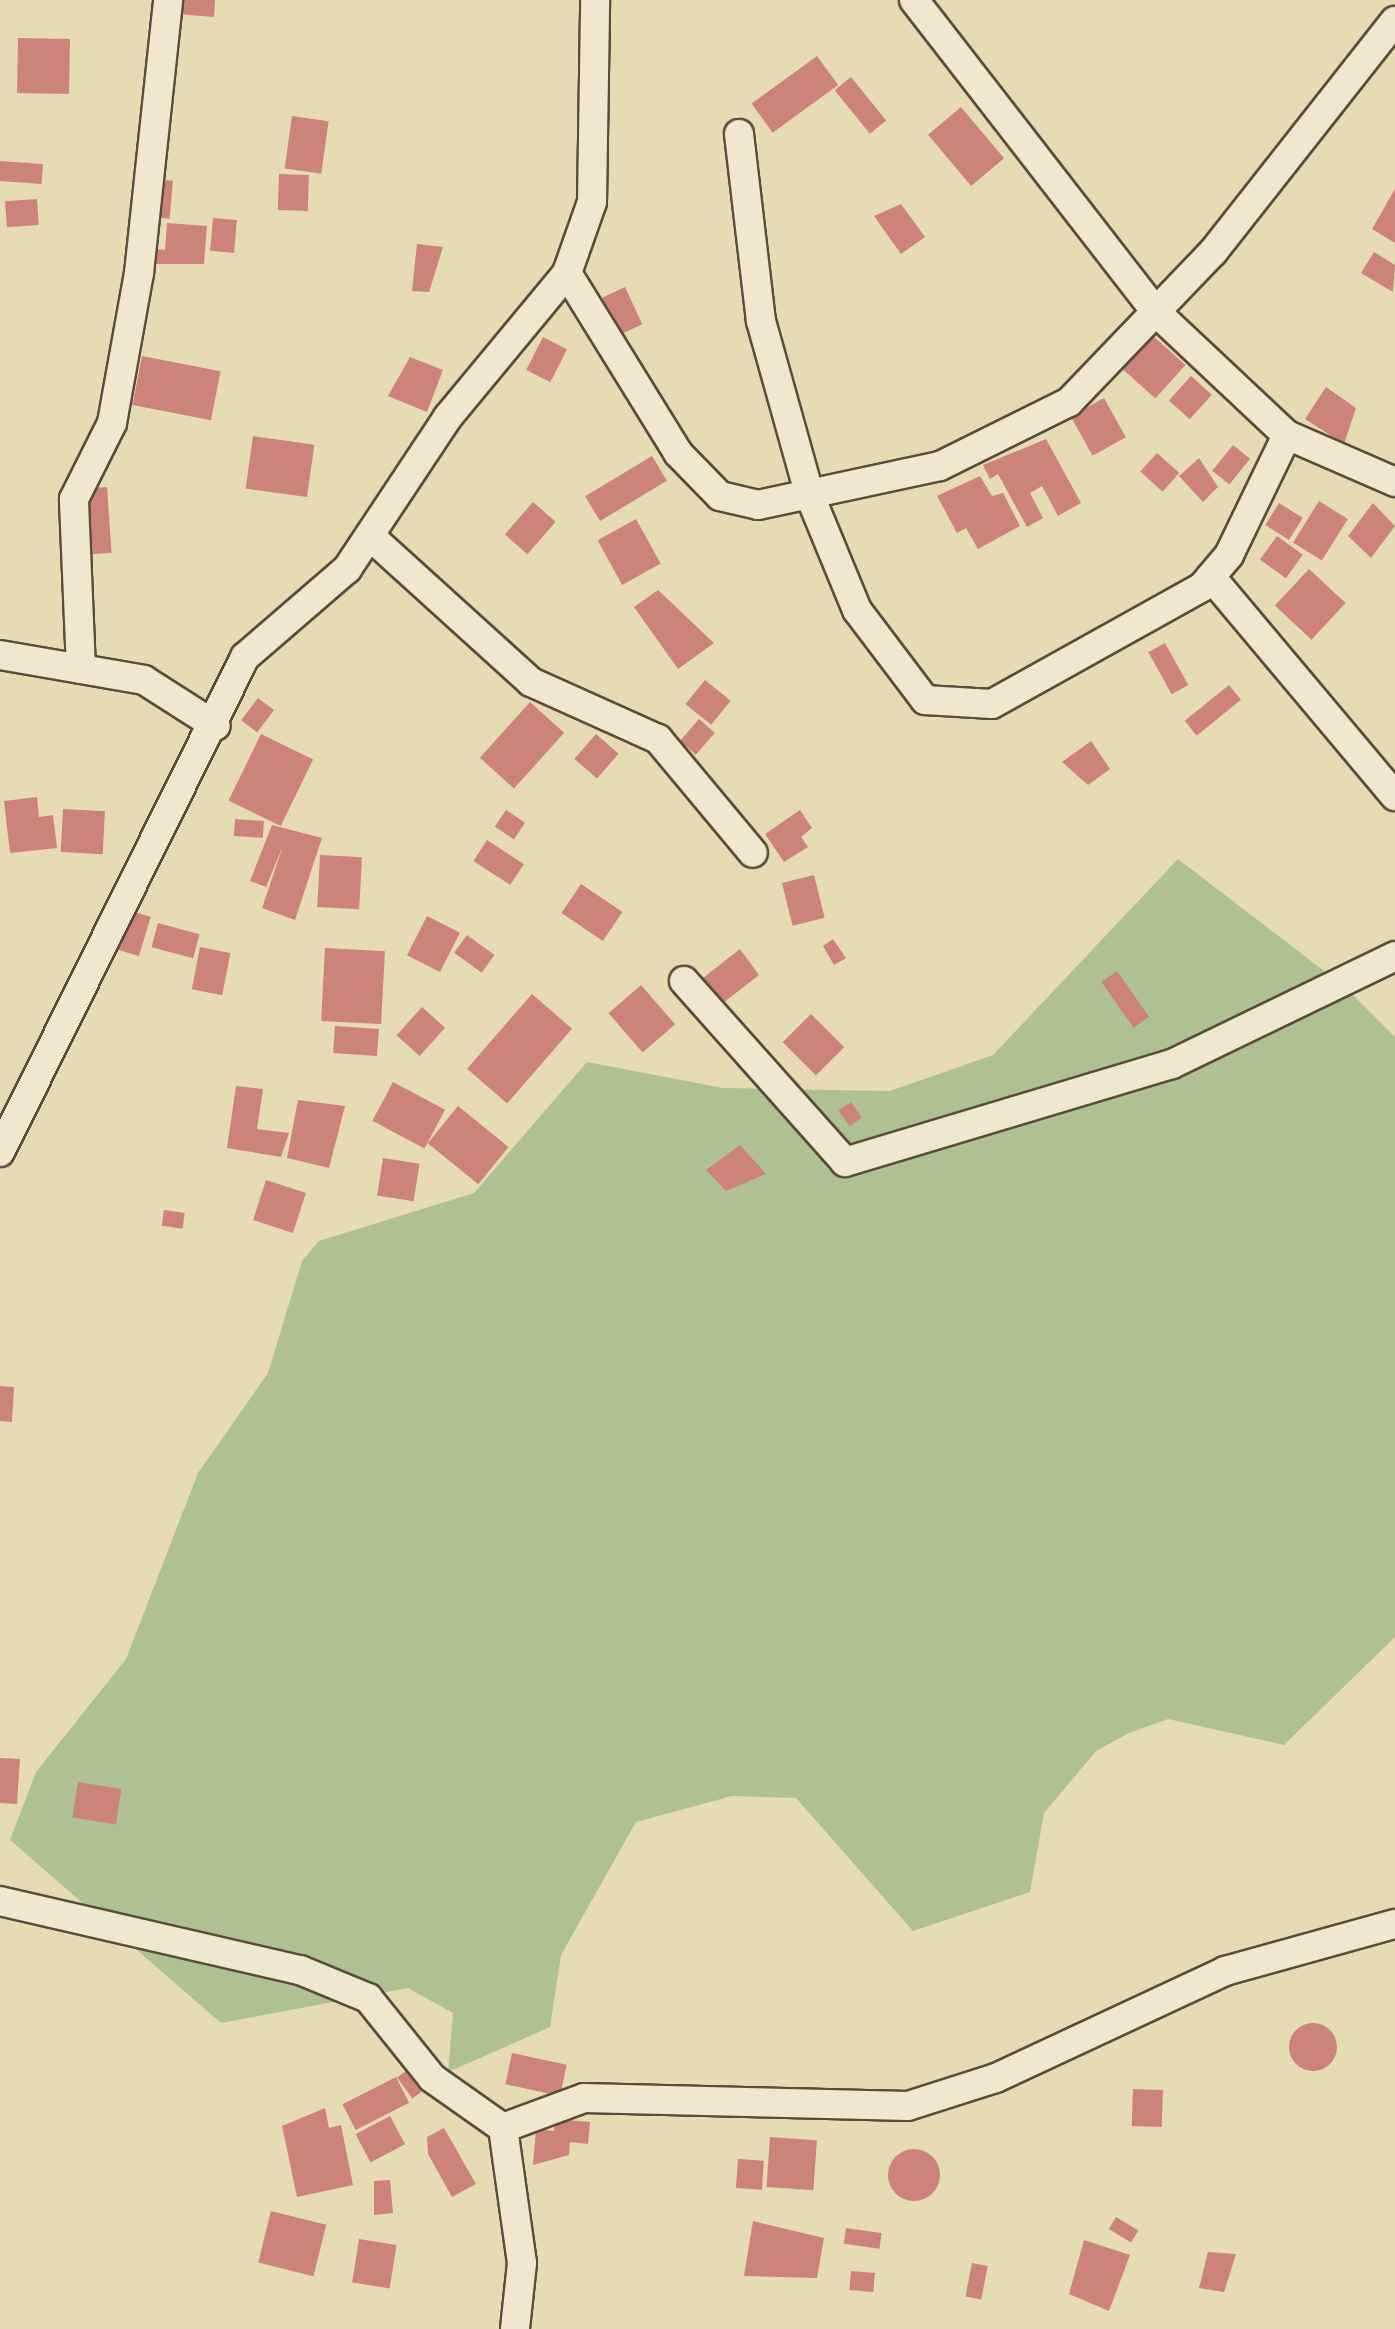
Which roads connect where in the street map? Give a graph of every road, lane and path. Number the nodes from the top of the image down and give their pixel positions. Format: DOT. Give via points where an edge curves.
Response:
graph roads {
  1 [pos="168,0"];
  2 [pos="595,0"];
  3 [pos="914,0"];
  4 [pos="1395,21"];
  5 [pos="739,134"];
  6 [pos="567,273"];
  7 [pos="1157,313"];
  8 [pos="1287,434"];
  9 [pos="1395,482"];
  10 [pos="810,496"];
  11 [pos="370,536"];
  12 [pos="1211,577"];
  13 [pos="0,655"];
  14 [pos="80,669"];
  15 [pos="216,726"];
  16 [pos="1395,796"];
  17 [pos="753,853"];
  18 [pos="1395,956"];
  19 [pos="684,981"];
  20 [pos="0,1152"];
  21 [pos="0,1902"];
  22 [pos="1395,1924"];
  23 [pos="503,2128"];
  24 [pos="515,2329"];
  1 -- 14 [label="street" via="139,273 112,423 74,499"];
  2 -- 6 [label="street" via="592,202"];
  3 -- 7 [label="street"];
  4 -- 7 [label="street"];
  5 -- 10 [label="street" via="761,322"];
  6 -- 10 [label="street" via="678,453 720,496 758,505"];
  6 -- 11 [label="street" via="488,364"];
  7 -- 8 [label="street"];
  7 -- 10 [label="street" via="1070,402 940,466"];
  8 -- 9 [label="street"];
  8 -- 12 [label="street"];
  10 -- 12 [label="street" via="857,610 926,700 992,704"];
  11 -- 15 [label="street" via="295,622 245,657"];
  11 -- 17 [label="street" via="531,682 658,738"];
  12 -- 16 [label="street"];
  13 -- 14 [label="street"];
  14 -- 15 [label="street" via="144,680"];
  15 -- 20 [label="street"];
  18 -- 19 [label="street" via="1172,1064 845,1162"];
  21 -- 23 [label="street" via="283,1966 368,1998 432,2078"];
  22 -- 23 [label="street" via="1225,1970 996,2078 908,2106 584,2098"];
  23 -- 24 [label="street" via="522,2263"];
}
